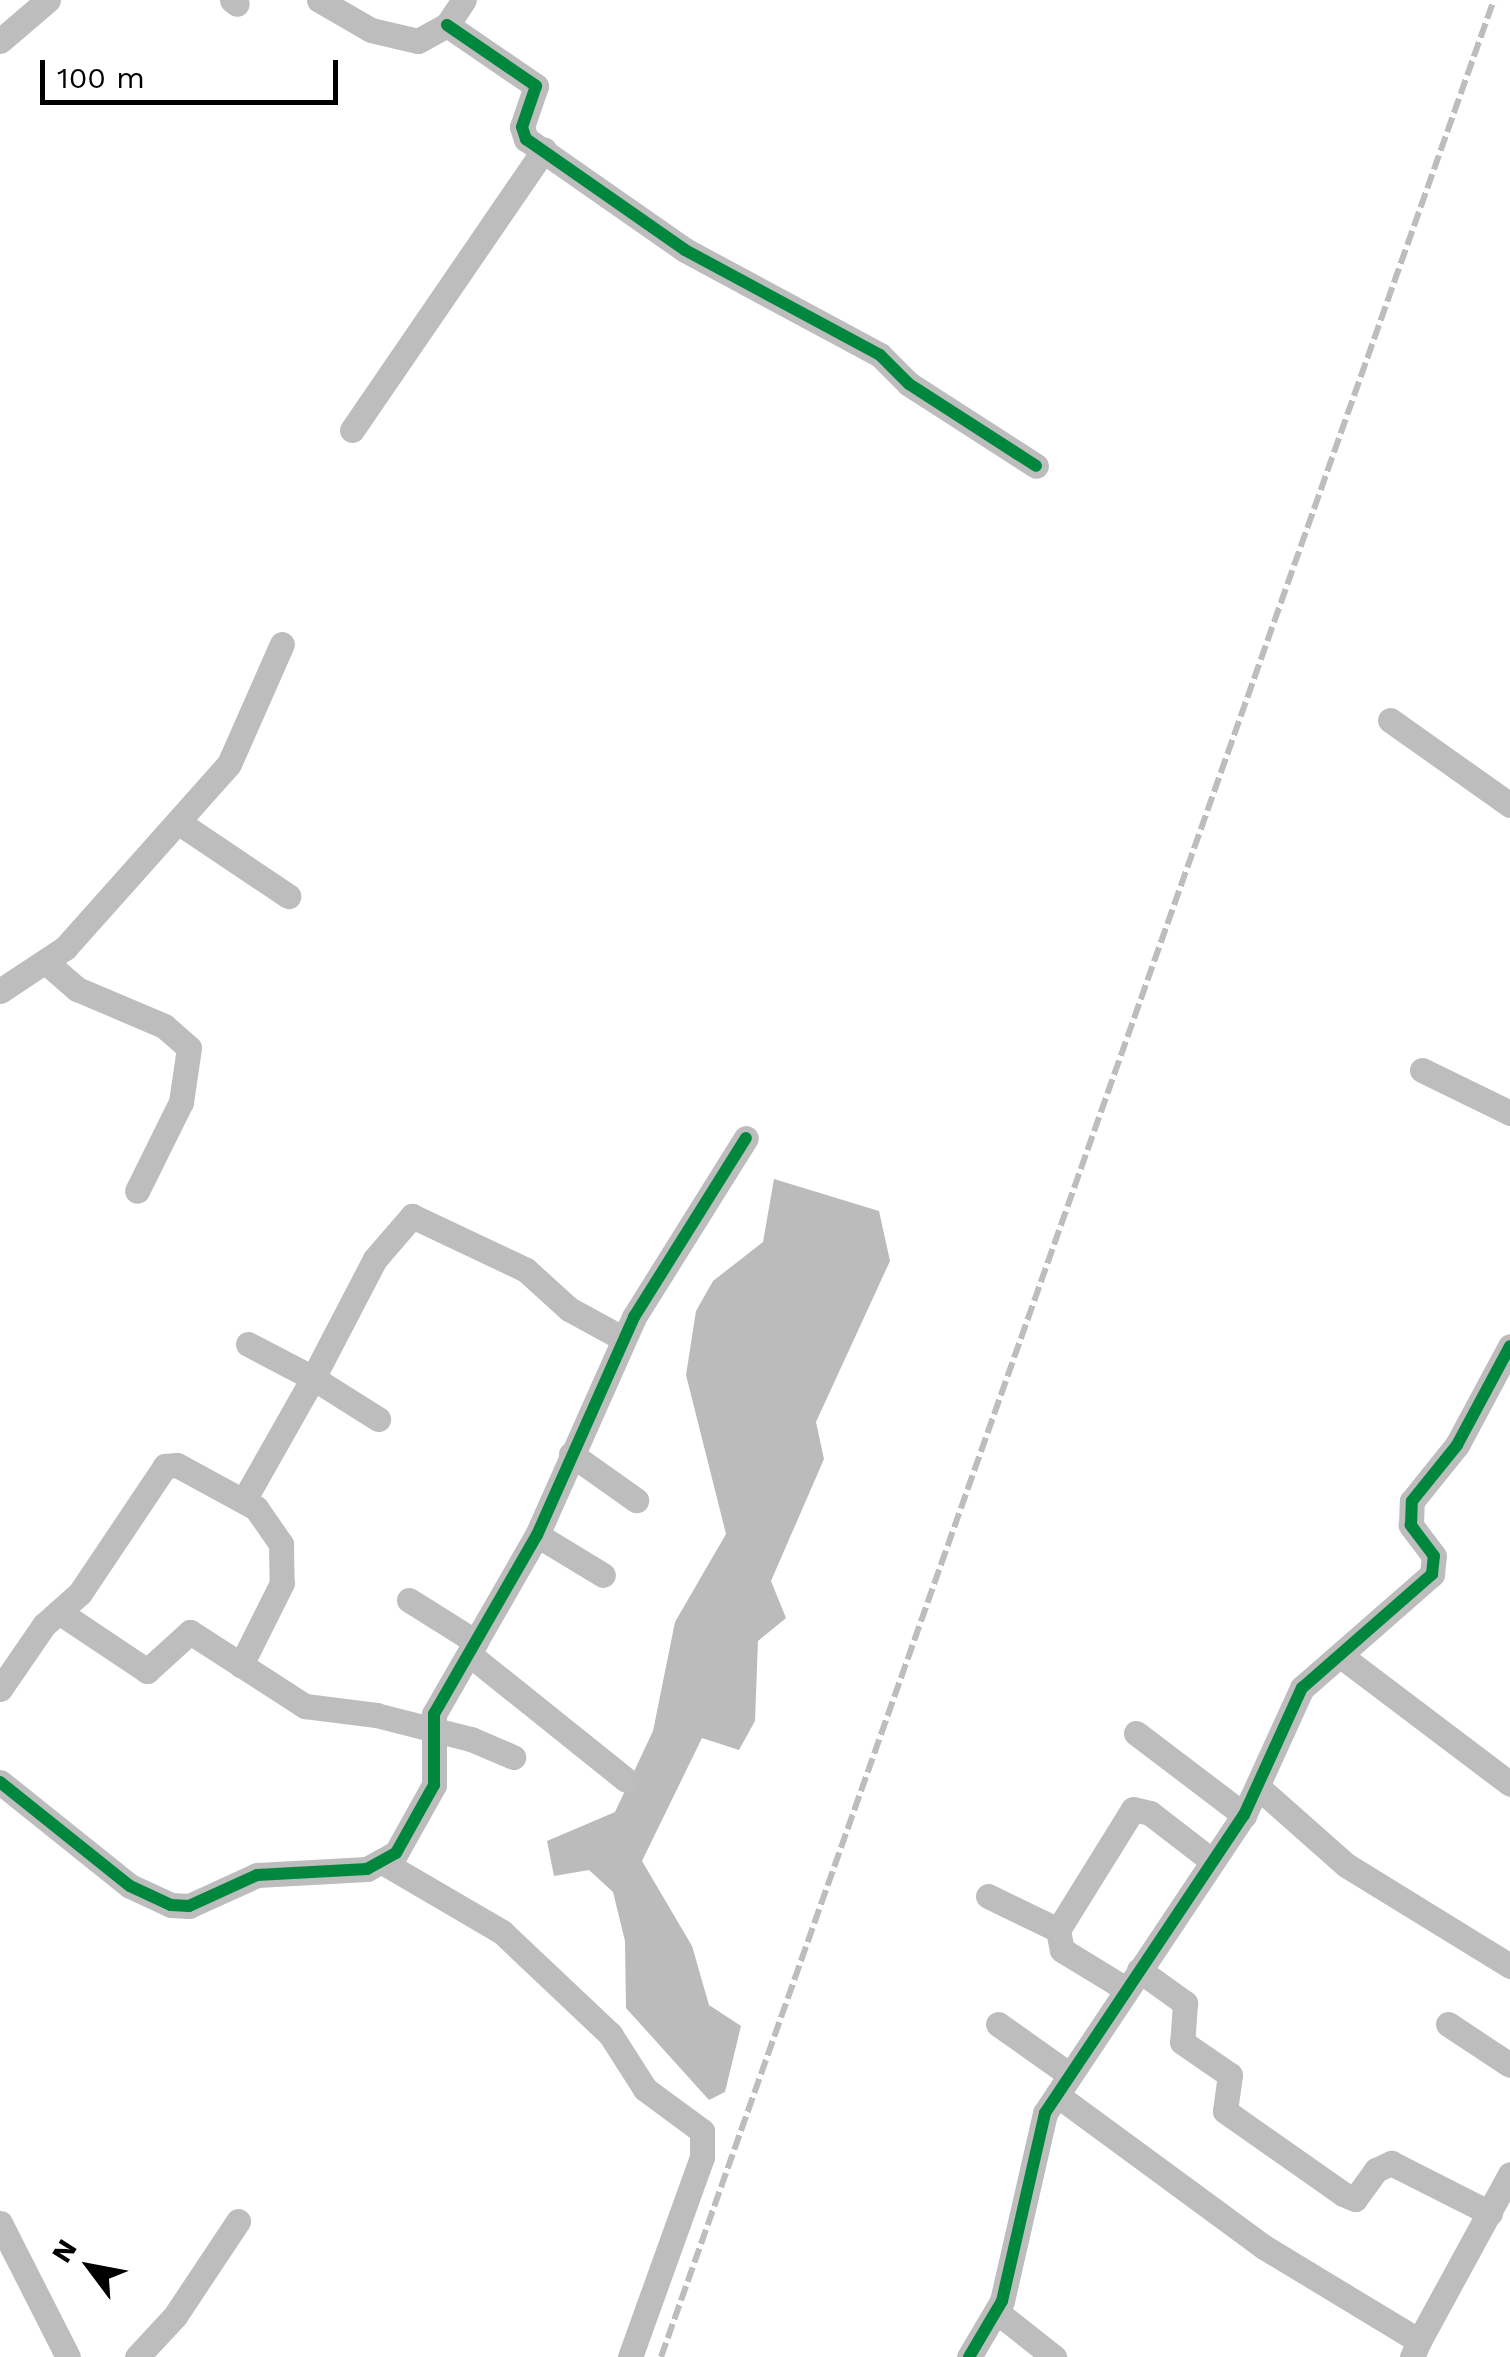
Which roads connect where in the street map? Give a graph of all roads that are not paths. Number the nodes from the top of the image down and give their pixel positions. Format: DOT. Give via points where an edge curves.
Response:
graph roads {
  1 [pos="48,0"];
  2 [pos="319,0"];
  3 [pos="464,0"];
  4 [pos="447,24"];
  5 [pos="0,42"];
  6 [pos="544,150"];
  7 [pos="352,430"];
  8 [pos="1036,466"];
  9 [pos="282,644"];
  10 [pos="1390,720"];
  11 [pos="1510,805"];
  12 [pos="178,822"];
  13 [pos="288,896"];
  14 [pos="48,964"];
  15 [pos="0,992"];
  16 [pos="1422,1070"];
  17 [pos="1510,1114"];
  18 [pos="746,1138"];
  19 [pos="137,1191"];
  20 [pos="622,1338"];
  21 [pos="248,1344"];
  22 [pos="1510,1346"];
  23 [pos="313,1378"];
  24 [pos="378,1418"];
  25 [pos="571,1454"];
  26 [pos="244,1500"];
  27 [pos="636,1500"];
  28 [pos="536,1535"];
  29 [pos="603,1575"];
  30 [pos="408,1600"];
  31 [pos="59,1612"];
  32 [pos="472,1648"];
  33 [pos="1341,1656"];
  34 [pos="241,1665"];
  35 [pos="0,1688"];
  36 [pos="430,1728"];
  37 [pos="1136,1733"];
  38 [pos="512,1757"];
  39 [pos="626,1780"];
  40 [pos="0,1782"];
  41 [pos="1510,1784"];
  42 [pos="1259,1788"];
  43 [pos="1244,1814"];
  44 [pos="1212,1861"];
  45 [pos="384,1863"];
  46 [pos="988,1896"];
  47 [pos="1058,1930"];
  48 [pos="1510,1966"];
  49 [pos="1132,1980"];
  50 [pos="998,2024"];
  51 [pos="1448,2024"];
  52 [pos="1510,2065"];
  53 [pos="1064,2085"];
  54 [pos="1510,2174"];
  55 [pos="1490,2213"];
  56 [pos="238,2221"];
  57 [pos="0,2224"];
  58 [pos="997,2312"];
  59 [pos="1416,2349"];
  60 [pos="68,2357"];
  61 [pos="137,2357"];
  62 [pos="630,2357"];
  63 [pos="969,2357"];
  64 [pos="1054,2357"];
  1 -- 5 [label="street"];
  2 -- 4 [label="street" via="398,40 418,42"];
  3 -- 4 [label="street"];
  4 -- 6 [label="street" via="534,83 538,92 521,130"];
  6 -- 7 [label="street"];
  6 -- 8 [label="street" via="702,260 880,355 909,384"];
  9 -- 12 [label="street" via="241,745"];
  10 -- 11 [label="street"];
  12 -- 13 [label="street"];
  12 -- 14 [label="street"];
  14 -- 15 [label="street"];
  14 -- 19 [label="street" via="78,989 164,1026 188,1048 182,1102"];
  16 -- 17 [label="street"];
  18 -- 20 [label="street"];
  20 -- 23 [label="street" via="569,1309 526,1270 412,1216 375,1259"];
  20 -- 25 [label="street"];
  21 -- 23 [label="street"];
  22 -- 33 [label="street" via="1457,1445 1412,1501 1411,1526 1434,1556 1432,1574"];
  23 -- 24 [label="street"];
  23 -- 26 [label="street"];
  25 -- 27 [label="street"];
  25 -- 28 [label="street"];
  26 -- 31 [label="street" via="177,1465 165,1466 80,1592"];
  26 -- 34 [label="street" via="267,1520 286,1564"];
  28 -- 29 [label="street"];
  28 -- 32 [label="street"];
  30 -- 32 [label="street"];
  31 -- 34 [label="street" via="146,1671 190,1632"];
  31 -- 35 [label="street"];
  32 -- 36 [label="street"];
  32 -- 39 [label="street"];
  33 -- 41 [label="street"];
  33 -- 42 [label="street" via="1302,1688"];
  34 -- 36 [label="street" via="305,1706"];
  36 -- 38 [label="street"];
  36 -- 45 [label="street" via="434,1785 406,1838"];
  37 -- 43 [label="street"];
  40 -- 45 [label="street" via="130,1886 171,1904 189,1906 257,1875 367,1870"];
  42 -- 43 [label="street"];
  42 -- 48 [label="street" via="1346,1865"];
  43 -- 44 [label="street"];
  44 -- 47 [label="street" via="1150,1813 1133,1809"];
  44 -- 49 [label="street"];
  45 -- 62 [label="street" via="502,1932 610,2034 646,2089 702,2131 702,2157"];
  46 -- 47 [label="street"];
  47 -- 49 [label="street" via="1062,1950"];
  49 -- 53 [label="street"];
  49 -- 55 [label="street" via="1185,2003 1178,2034 1230,2075 1225,2111 1343,2194 1356,2199 1376,2170 1391,2163"];
  50 -- 53 [label="street"];
  51 -- 52 [label="street"];
  53 -- 58 [label="street" via="1036,2136"];
  53 -- 59 [label="street" via="1264,2247"];
  54 -- 55 [label="street"];
  55 -- 59 [label="street"];
  56 -- 61 [label="street" via="174,2316"];
  57 -- 60 [label="street"];
  58 -- 63 [label="street"];
  58 -- 64 [label="street"];
}
